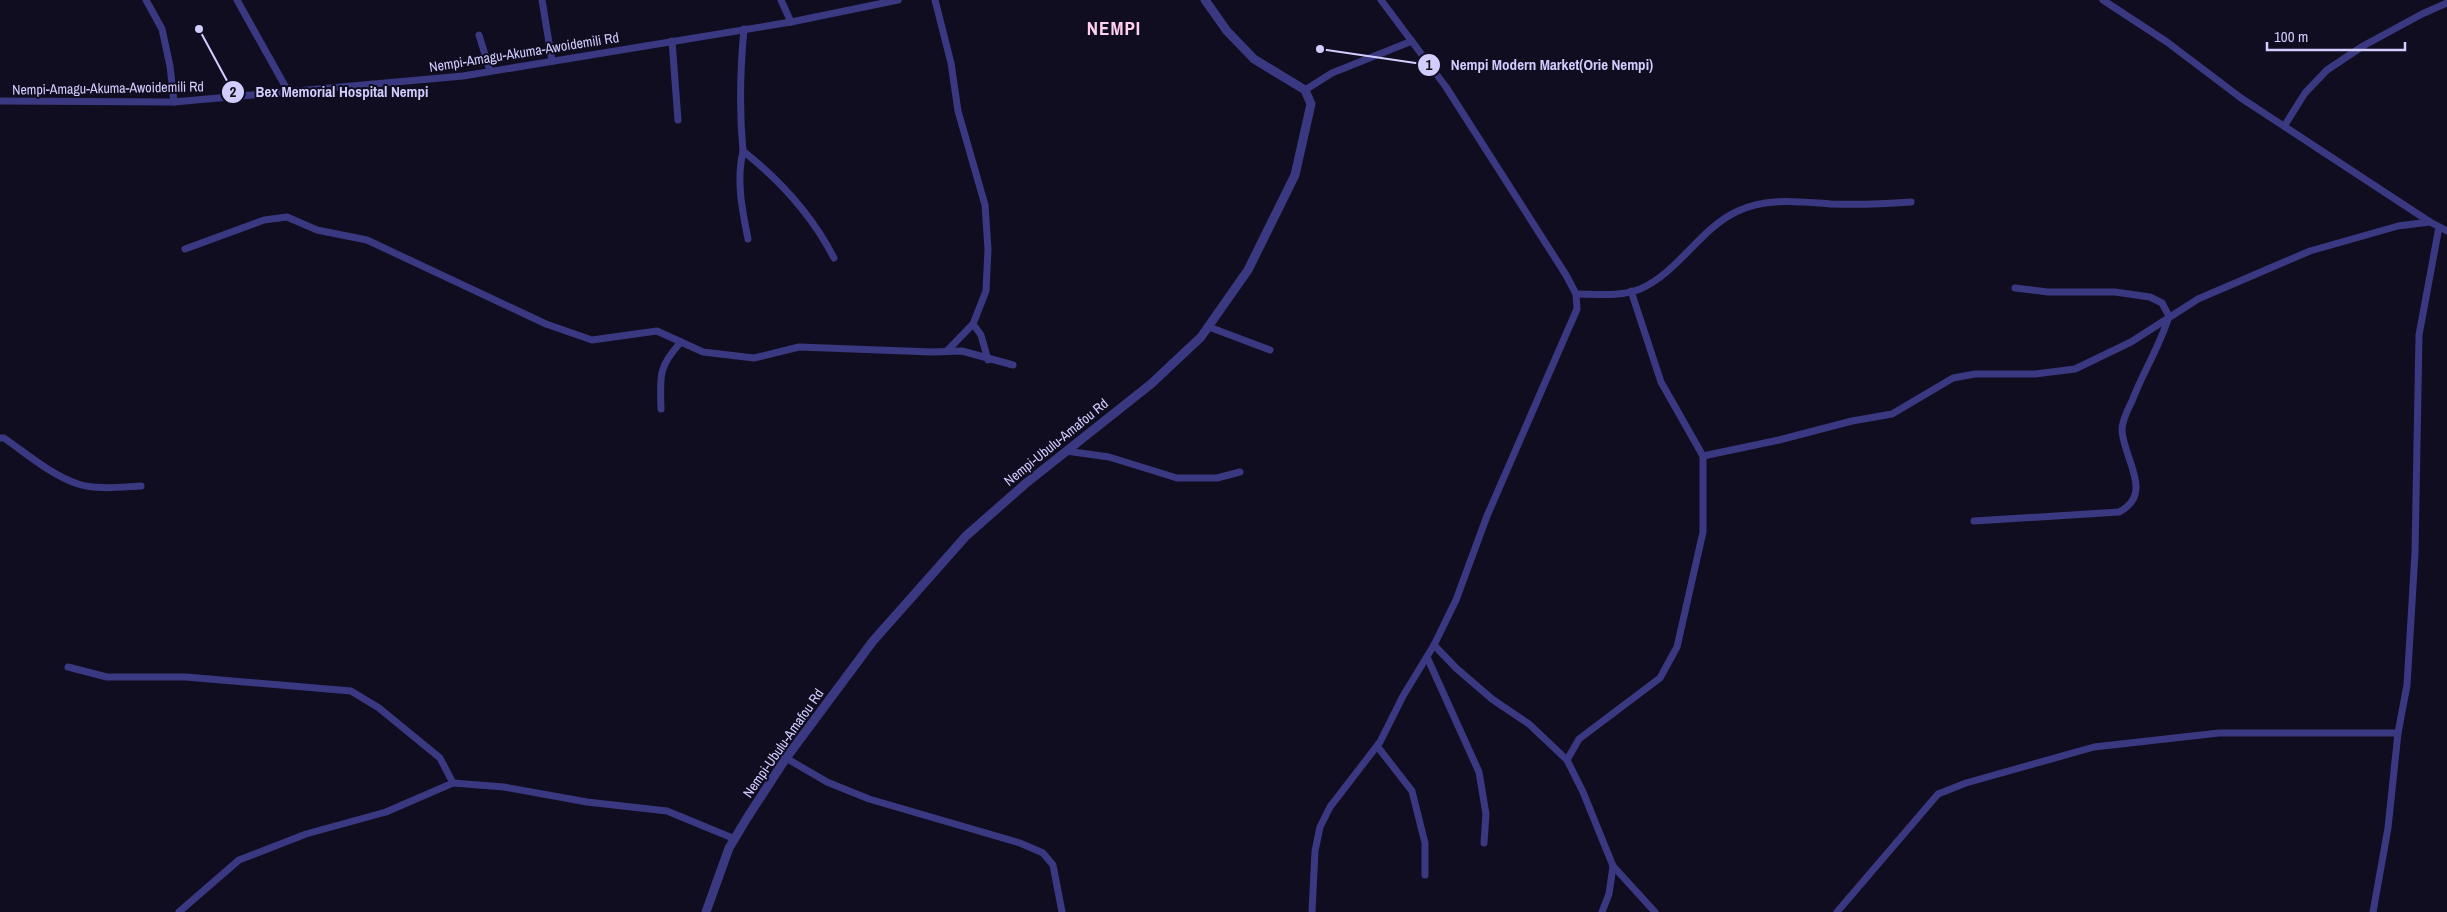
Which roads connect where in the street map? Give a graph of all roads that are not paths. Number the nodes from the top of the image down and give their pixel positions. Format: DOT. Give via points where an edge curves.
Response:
graph roads {
  1 [pos="146,0"];
  2 [pos="237,0"];
  3 [pos="542,0"];
  4 [pos="782,0"];
  5 [pos="898,0"];
  6 [pos="935,0"];
  7 [pos="1205,0"];
  8 [pos="1381,0"];
  9 [pos="2103,0"];
  10 [pos="2447,3"];
  11 [pos="791,22"];
  12 [pos="744,29"];
  13 [pos="479,35"];
  14 [pos="672,41"];
  15 [pos="1412,41"];
  16 [pos="552,61"];
  17 [pos="490,72"];
  18 [pos="1304,90"];
  19 [pos="289,93"];
  20 [pos="174,102"];
  21 [pos="1,103"];
  22 [pos="678,120"];
  23 [pos="2285,125"];
  24 [pos="743,151"];
  25 [pos="1911,202"];
  26 [pos="2430,222"];
  27 [pos="2439,227"];
  28 [pos="2447,231"];
  29 [pos="748,238"];
  30 [pos="185,249"];
  31 [pos="834,258"];
  32 [pos="2015,288"];
  33 [pos="1631,291"];
  34 [pos="1576,294"];
  35 [pos="2169,316"];
  36 [pos="974,324"];
  37 [pos="1209,327"];
  38 [pos="681,342"];
  39 [pos="1270,350"];
  40 [pos="947,351"];
  41 [pos="988,360"];
  42 [pos="1014,365"];
  43 [pos="660,409"];
  44 [pos="0,438"];
  45 [pos="1066,450"];
  46 [pos="1703,456"];
  47 [pos="1240,472"];
  48 [pos="141,486"];
  49 [pos="1974,521"];
  50 [pos="1434,645"];
  51 [pos="1427,657"];
  52 [pos="68,667"];
  53 [pos="2398,733"];
  54 [pos="1376,746"];
  55 [pos="786,758"];
  56 [pos="1567,760"];
  57 [pos="453,783"];
  58 [pos="734,839"];
  59 [pos="1484,843"];
  60 [pos="1613,866"];
  61 [pos="1425,875"];
  62 [pos="178,912"];
  63 [pos="706,912"];
  64 [pos="1062,912"];
  65 [pos="1312,912"];
  66 [pos="1602,912"];
  67 [pos="1656,912"];
  68 [pos="1837,912"];
  69 [pos="2373,912"];
  1 -- 20 [label="street" via="162,29"];
  2 -- 19 [label="street"];
  3 -- 16 [label="street"];
  4 -- 11 [label="street"];
  5 -- 11 [label="street, Nempi-Amagu-Akuma-Awoidemili Rd"];
  6 -- 36 [label="street" via="951,62 958,111 986,205 986,291"];
  7 -- 18 [label="street" via="1227,31 1254,59"];
  8 -- 15 [label="street"];
  9 -- 23 [label="street" via="2167,42 2241,98"];
  10 -- 23 [label="street" via="2362,46 2327,70 2305,94"];
  11 -- 12 [label="street, Nempi-Amagu-Akuma-Awoidemili Rd"];
  12 -- 14 [label="street, Nempi-Amagu-Akuma-Awoidemili Rd"];
  12 -- 24 [label="street" via="739,116"];
  13 -- 17 [label="street"];
  14 -- 16 [label="street, Nempi-Amagu-Akuma-Awoidemili Rd"];
  14 -- 22 [label="street"];
  15 -- 18 [label="street" via="1332,73"];
  15 -- 34 [label="street" via="1446,87"];
  16 -- 17 [label="street, Nempi-Amagu-Akuma-Awoidemili Rd"];
  17 -- 19 [label="street, Nempi-Amagu-Akuma-Awoidemili Rd"];
  18 -- 37 [label="street, Nempi-Ubulu-Amafou Rd" via="1310,104 1295,176 1248,270"];
  19 -- 20 [label="street, Nempi-Amagu-Akuma-Awoidemili Rd"];
  20 -- 21 [label="street, Nempi-Amagu-Akuma-Awoidemili Rd"];
  23 -- 26 [label="street"];
  24 -- 29 [label="street" via="740,203"];
  24 -- 31 [label="street" via="772,174 801,206"];
  25 -- 33 [label="street" via="1875,205 1791,201 1758,204 1736,212 1706,234 1662,276"];
  26 -- 27 [label="street"];
  26 -- 35 [label="street" via="2398,226 2310,251 2198,299"];
  27 -- 28 [label="street"];
  27 -- 53 [label="street" via="2419,335 2415,554 2406,685"];
  30 -- 38 [label="street" via="264,220 287,217 317,230 367,240 546,324 592,340 658,331"];
  32 -- 35 [label="street" via="2048,292 2115,292 2150,297 2162,303"];
  33 -- 34 [label="street"];
  33 -- 46 [label="street" via="1661,382"];
  34 -- 50 [label="street" via="1577,309 1564,343"];
  35 -- 46 [label="street" via="2131,342 2075,369 1953,378 1892,414"];
  35 -- 49 [label="street" via="2122,428 2136,487 2130,506 2119,512"];
  36 -- 40 [label="street"];
  36 -- 41 [label="street" via="981,335"];
  37 -- 39 [label="street"];
  37 -- 45 [label="street, Nempi-Ubulu-Amafou Rd" via="1176,362"];
  38 -- 40 [label="street" via="703,352 754,358 799,348"];
  38 -- 43 [label="street" via="665,359 660,378"];
  40 -- 41 [label="street" via="962,351"];
  41 -- 42 [label="street"];
  44 -- 48 [label="street" via="55,473 79,484 112,488"];
  45 -- 47 [label="street" via="1109,457 1178,478 1217,478"];
  45 -- 55 [label="street, Nempi-Ubulu-Amafou Rd" via="966,536 873,640"];
  46 -- 56 [label="street" via="1703,532 1677,647 1660,678 1579,739"];
  50 -- 51 [label="street"];
  50 -- 56 [label="street" via="1456,668 1492,699 1529,724"];
  51 -- 54 [label="street"];
  51 -- 59 [label="street" via="1479,772 1486,814"];
  52 -- 57 [label="street" via="108,677 186,677 351,691 378,708 440,758"];
  53 -- 68 [label="street" via="2219,733 2094,747 1966,783 1938,794"];
  53 -- 69 [label="street" via="2388,828"];
  54 -- 61 [label="street" via="1412,790 1425,843"];
  54 -- 65 [label="street" via="1330,807 1320,827 1315,852"];
  55 -- 58 [label="street, Nempi-Ubulu-Amafou Rd"];
  55 -- 64 [label="street" via="827,782 869,799 1020,843 1043,853 1053,865"];
  56 -- 60 [label="street"];
  57 -- 58 [label="street" via="504,787 667,812"];
  57 -- 62 [label="street" via="386,812 306,834 239,860"];
  58 -- 63 [label="street, Nempi-Ubulu-Amafou Rd" via="713,886"];
  60 -- 66 [label="street" via="1609,894"];
  60 -- 67 [label="street"];
}
